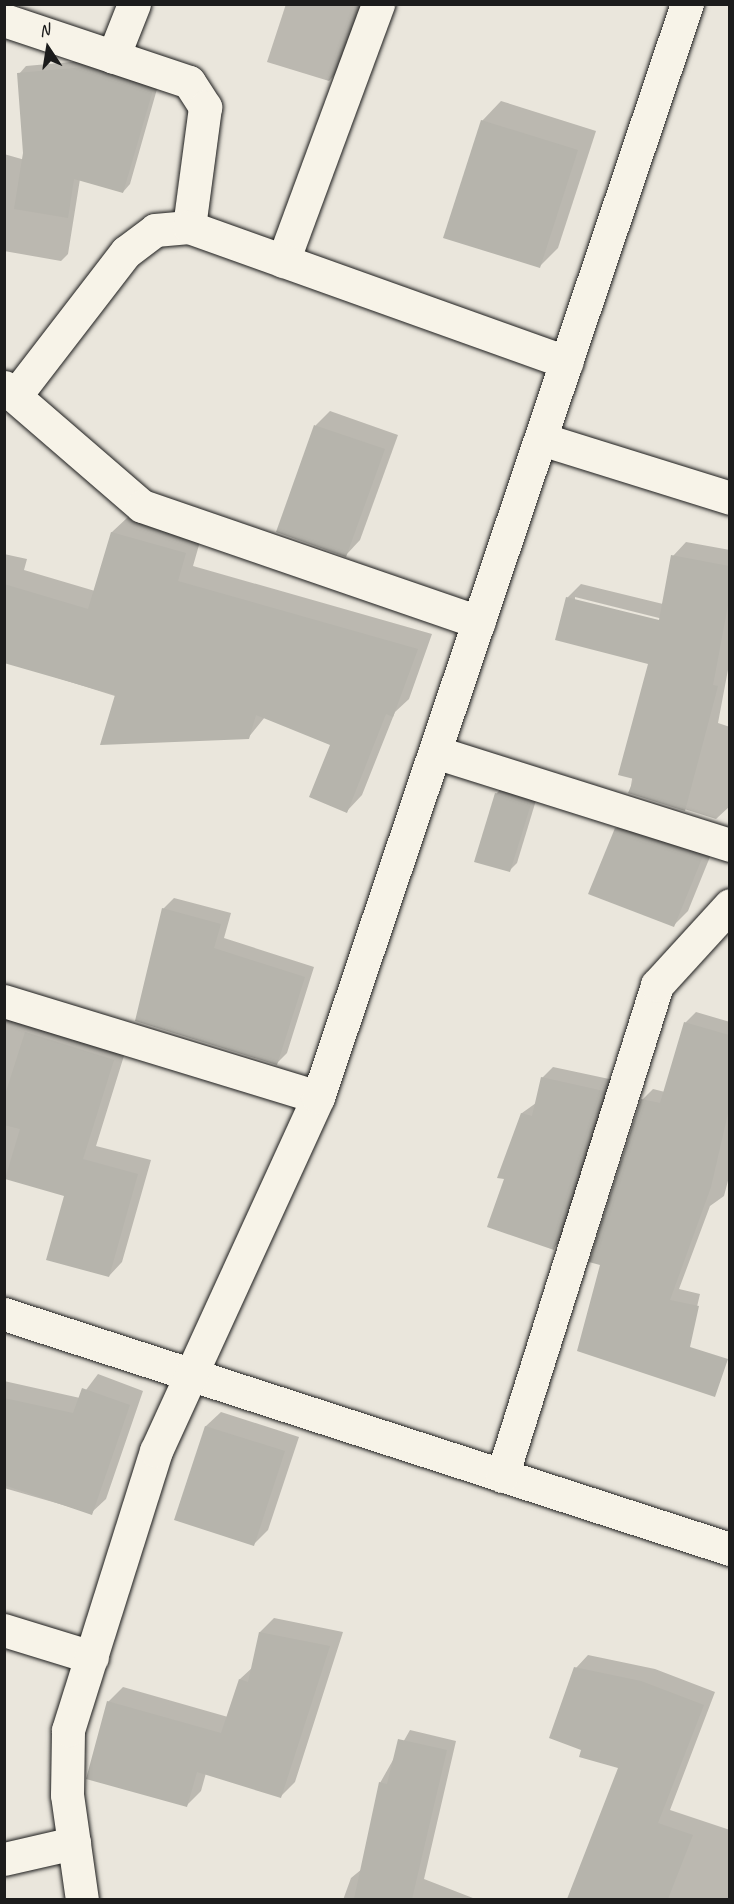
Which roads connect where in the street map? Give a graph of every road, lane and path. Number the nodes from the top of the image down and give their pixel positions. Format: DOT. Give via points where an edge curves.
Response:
graph roads {
  1 [pos="134,4"];
  2 [pos="378,4"];
  3 [pos="687,4"];
  4 [pos="4,20"];
  5 [pos="113,57"];
  6 [pos="189,227"];
  7 [pos="284,261"];
  8 [pos="567,362"];
  9 [pos="10,392"];
  10 [pos="541,439"];
  11 [pos="729,498"];
  12 [pos="479,622"];
  13 [pos="435,752"];
  14 [pos="729,844"];
  15 [pos="729,905"];
  16 [pos="4,1001"];
  17 [pos="318,1097"];
  18 [pos="4,1314"];
  19 [pos="188,1374"];
  20 [pos="502,1476"];
  21 [pos="729,1549"];
  22 [pos="4,1630"];
  23 [pos="92,1657"];
  24 [pos="74,1843"];
  25 [pos="4,1859"];
  26 [pos="82,1899"];
  1 -- 5 [label="street"];
  2 -- 7 [label="street"];
  3 -- 8 [label="street"];
  4 -- 5 [label="street"];
  5 -- 6 [label="street" via="189,82 205,107"];
  6 -- 7 [label="street"];
  6 -- 9 [label="street" via="155,230 126,252"];
  7 -- 8 [label="street"];
  8 -- 10 [label="street"];
  9 -- 12 [label="street" via="142,507"];
  10 -- 11 [label="street"];
  10 -- 12 [label="street"];
  12 -- 13 [label="street"];
  13 -- 14 [label="street"];
  13 -- 17 [label="street"];
  15 -- 20 [label="street" via="657,984"];
  16 -- 17 [label="street"];
  17 -- 19 [label="street"];
  18 -- 19 [label="street"];
  19 -- 20 [label="street"];
  19 -- 23 [label="street" via="156,1451"];
  20 -- 21 [label="street"];
  22 -- 23 [label="street"];
  23 -- 24 [label="street" via="68,1730 67,1795"];
  24 -- 25 [label="street"];
  24 -- 26 [label="street"];
}
